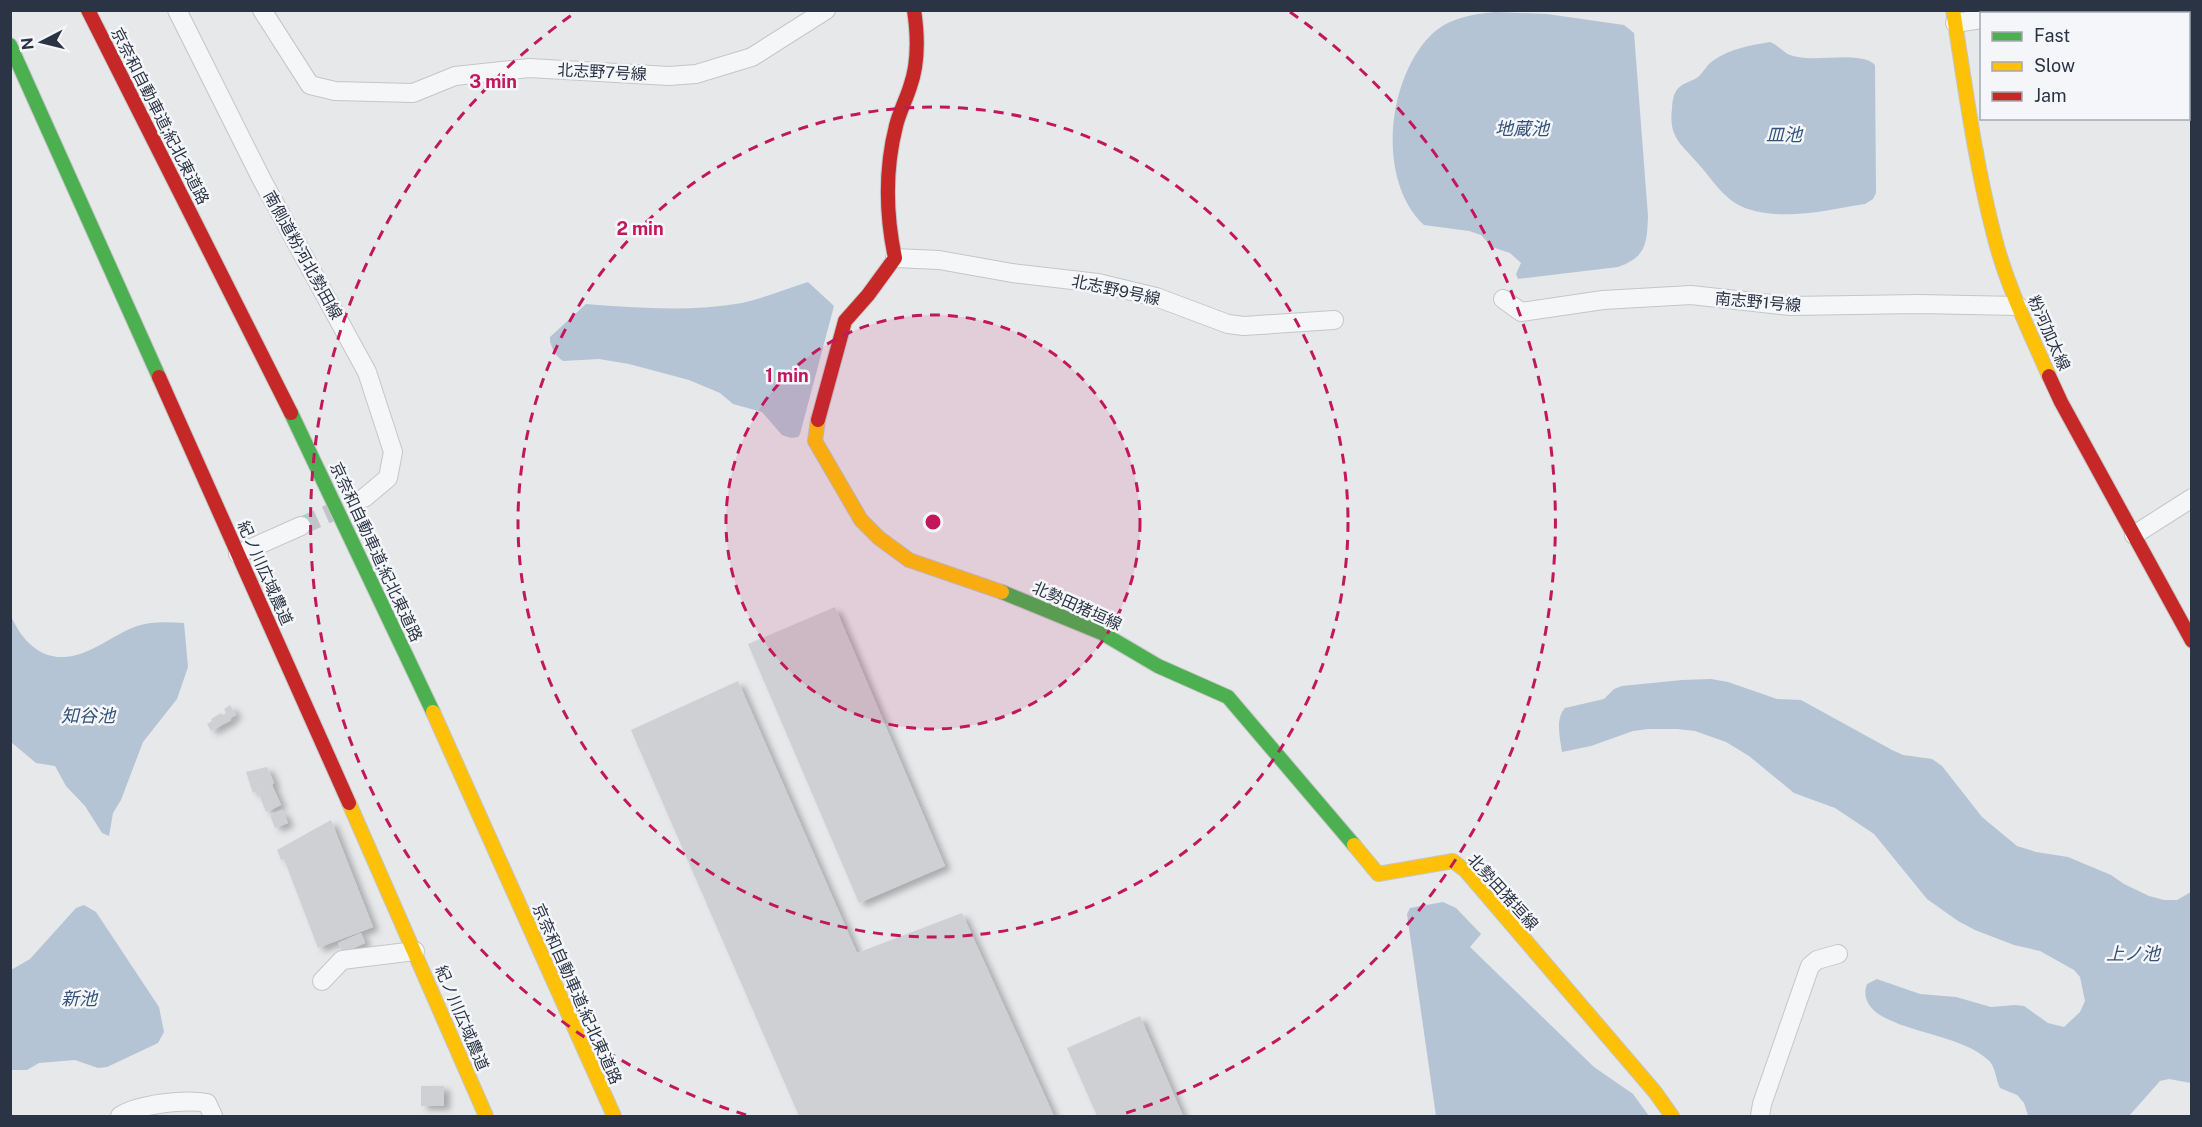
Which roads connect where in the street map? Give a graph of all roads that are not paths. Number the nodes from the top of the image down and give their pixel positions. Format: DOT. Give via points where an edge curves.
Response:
graph roads {
  1 [pos="88,10"];
  2 [pos="177,10"];
  3 [pos="262,10"];
  4 [pos="826,10"];
  5 [pos="914,10"];
  6 [pos="2126,10"];
  7 [pos="2147,10"];
  8 [pos="1954,17"];
  9 [pos="1980,19"];
  10 [pos="10,45"];
  11 [pos="896,258"];
  12 [pos="1503,299"];
  13 [pos="2018,306"];
  14 [pos="1334,320"];
  15 [pos="364,498"];
  16 [pos="2192,498"];
  17 [pos="301,526"];
  18 [pos="2134,535"];
  19 [pos="238,554"];
  20 [pos="2192,641"];
  21 [pos="415,951"];
  22 [pos="1838,954"];
  23 [pos="322,981"];
  24 [pos="120,1116"];
  25 [pos="213,1116"];
  26 [pos="486,1116"];
  27 [pos="614,1116"];
  28 [pos="1672,1116"];
  29 [pos="1760,1116"];
  1 -- 27 [label="main road, 京奈和自動車道;紀北東道路" via="286,403 418,679"];
  2 -- 15 [label="street, 南側道粉河北勢田線" via="262,180 366,372 393,452 388,478"];
  3 -- 4 [label="street, 北志野7号線" via="310,85 335,91 413,93 455,76 529,68 696,74 752,57"];
  5 -- 11 [label="main road" via="918,58 895,128 888,183 891,242"];
  6 -- 7 [label="street"];
  8 -- 9 [label="street"];
  8 -- 13 [label="main road, 粉河加太線" via="1994,236"];
  10 -- 19 [label="main road, 紀ノ川広域農道"];
  11 -- 14 [label="street, 北志野9号線" via="939,260 1098,283 1156,297 1228,324"];
  11 -- 28 [label="main road, 北勢田猪垣線" via="845,321 815,432 815,441 861,520 909,560 1102,633 1158,666 1228,697 1378,874 1453,861 1474,880"];
  12 -- 13 [label="street, 南志野1号線" via="1521,312 1603,300 1691,295 1790,306"];
  13 -- 18 [label="main road, 粉河加太線" via="2061,402"];
  16 -- 18 [label="street"];
  17 -- 19 [label="street"];
  18 -- 20 [label="main road, 粉河加太線"];
  19 -- 21 [label="main road, 紀ノ川広域農道"];
  21 -- 23 [label="street" via="342,960"];
  21 -- 26 [label="main road, 紀ノ川広域農道"];
  22 -- 29 [label="street" via="1810,966"];
  24 -- 25 [label="street" via="135,1109 194,1101 207,1103"];
}
